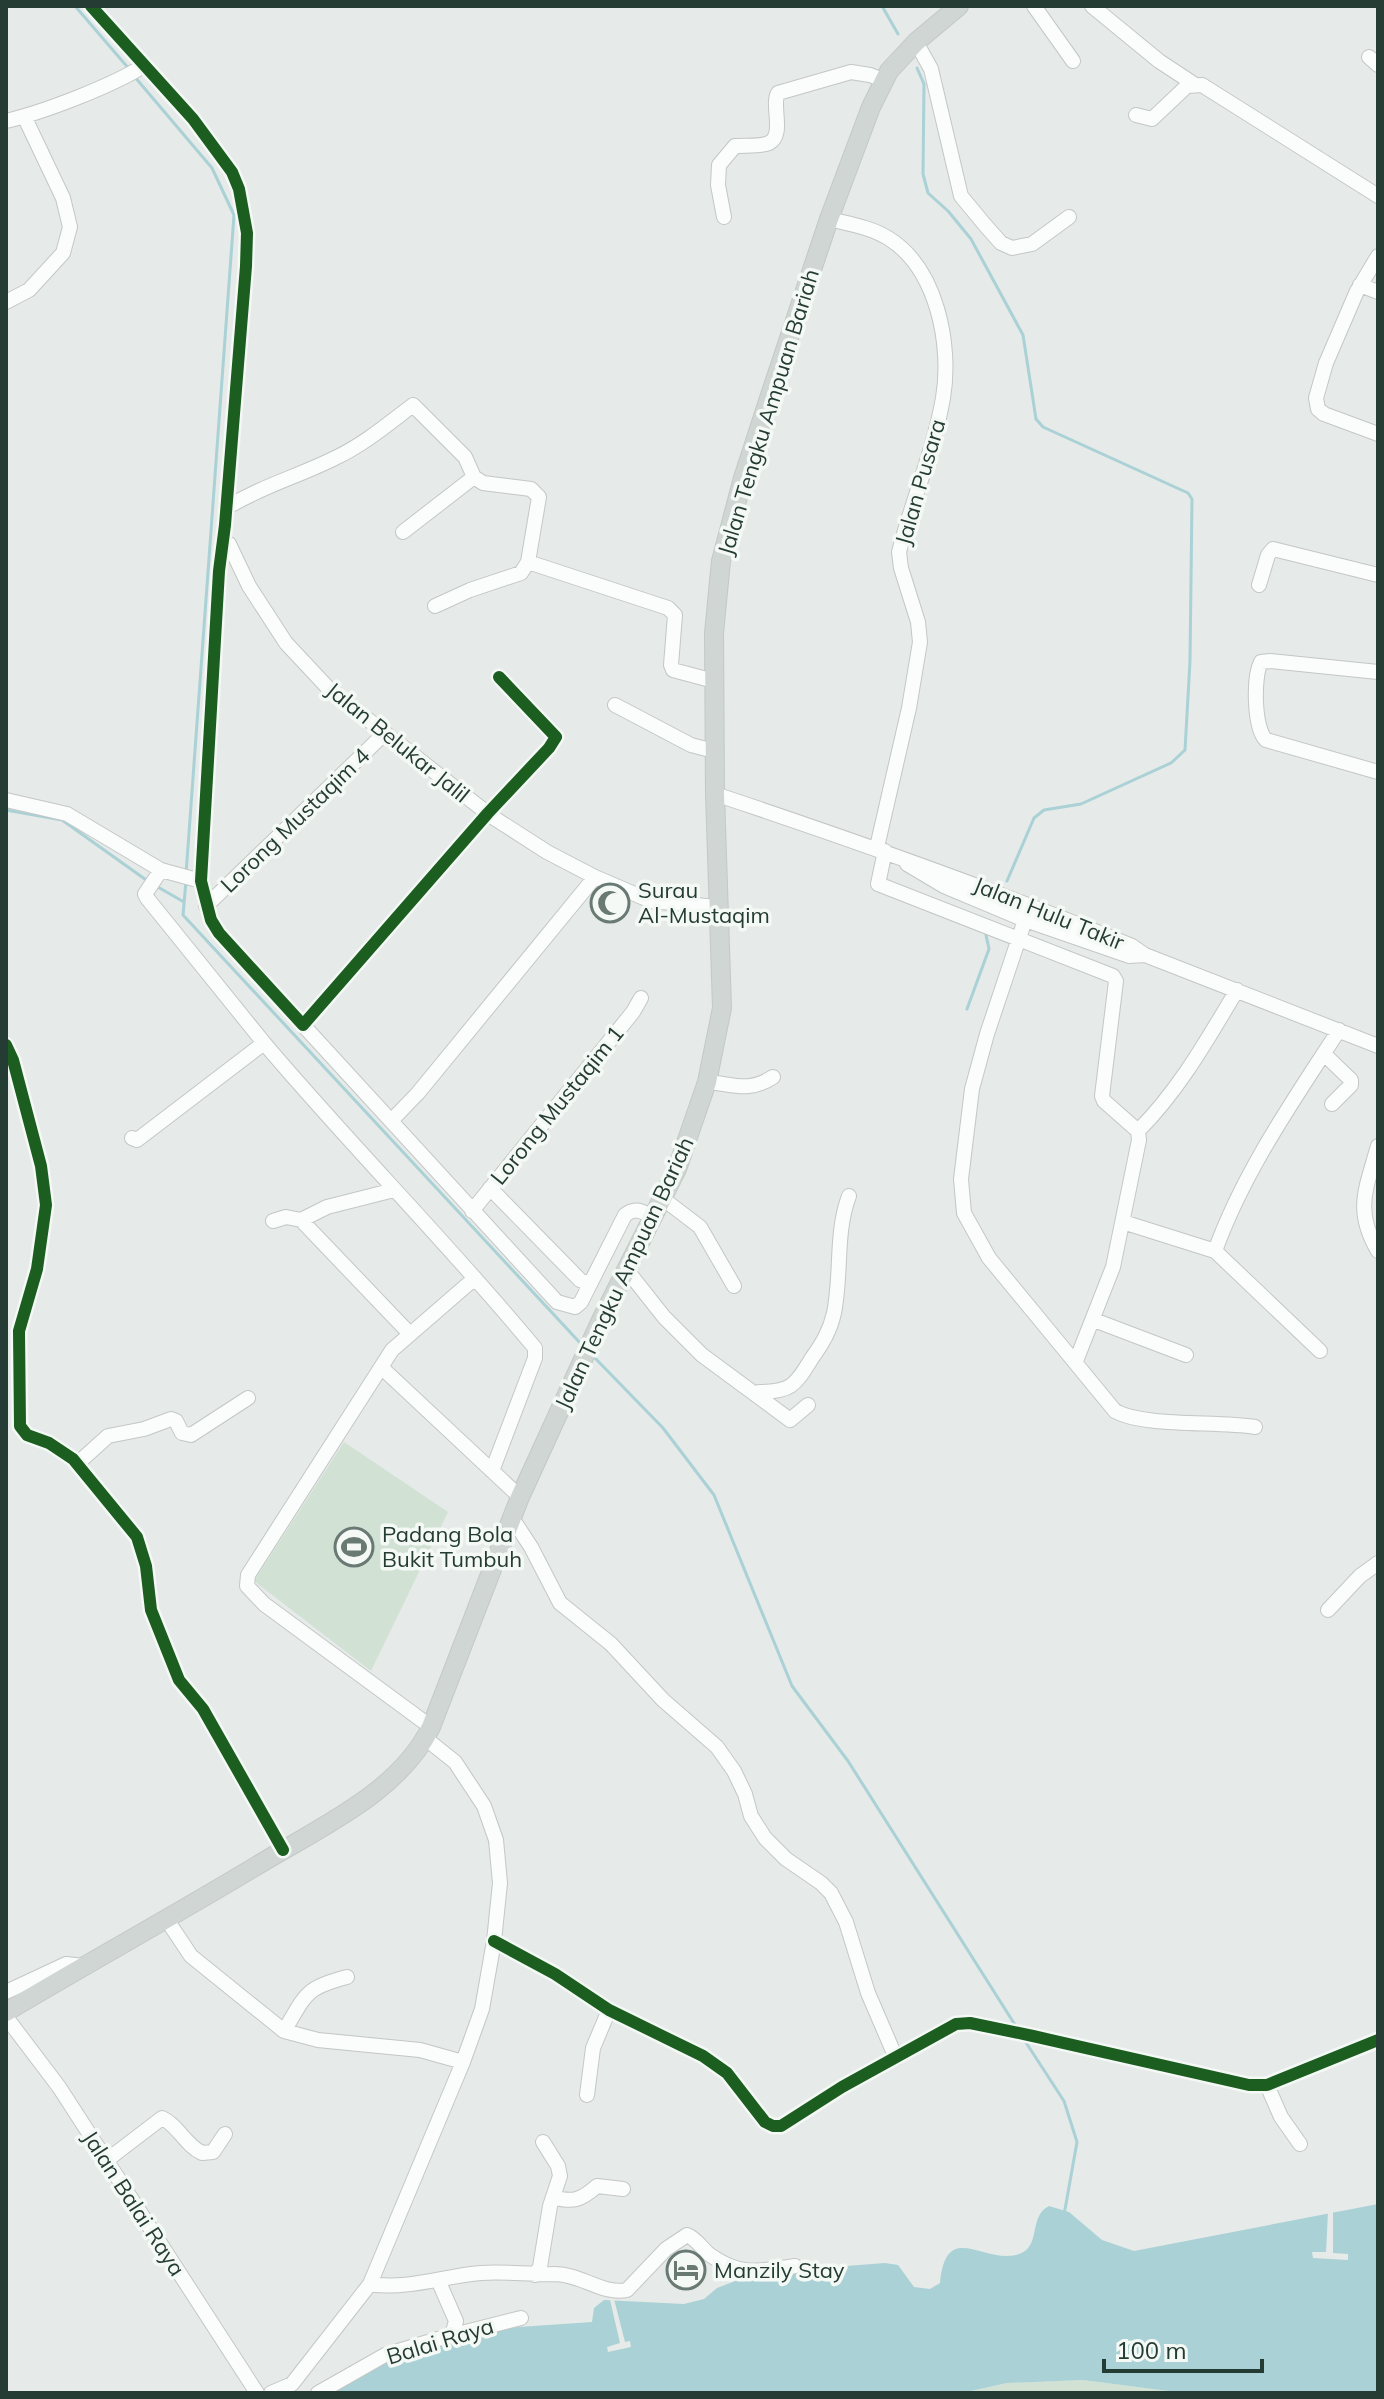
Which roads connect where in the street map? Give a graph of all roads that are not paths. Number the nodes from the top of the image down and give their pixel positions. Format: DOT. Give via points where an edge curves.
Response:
graph roads {
  1 [pos="91,6"];
  2 [pos="959,6"];
  3 [pos="1034,6"];
  4 [pos="1092,6"];
  5 [pos="916,42"];
  6 [pos="1073,61"];
  7 [pos="142,67"];
  8 [pos="883,80"];
  9 [pos="1194,84"];
  10 [pos="1136,115"];
  11 [pos="24,116"];
  12 [pos="6,121"];
  13 [pos="1378,196"];
  14 [pos="724,217"];
  15 [pos="1069,217"];
  16 [pos="829,219"];
  17 [pos="1378,256"];
  18 [pos="1360,285"];
  19 [pos="1378,292"];
  20 [pos="6,302"];
  21 [pos="1378,434"];
  22 [pos="474,477"];
  23 [pos="226,508"];
  24 [pos="403,532"];
  25 [pos="223,541"];
  26 [pos="528,562"];
  27 [pos="1378,575"];
  28 [pos="1259,585"];
  29 [pos="435,606"];
  30 [pos="1378,672"];
  31 [pos="499,677"];
  32 [pos="714,681"];
  33 [pos="615,705"];
  34 [pos="384,734"];
  35 [pos="714,751"];
  36 [pos="1378,772"];
  37 [pos="715,794"];
  38 [pos="6,800"];
  39 [pos="488,813"];
  40 [pos="881,849"];
  41 [pos="902,858"];
  42 [pos="160,872"];
  43 [pos="595,877"];
  44 [pos="198,880"];
  45 [pos="1030,905"];
  46 [pos="206,906"];
  47 [pos="718,907"];
  48 [pos="1025,920"];
  49 [pos="1019,939"];
  50 [pos="1145,955"];
  51 [pos="1237,990"];
  52 [pos="641,998"];
  53 [pos="303,1025"];
  54 [pos="1339,1030"];
  55 [pos="264,1043"];
  56 [pos="6,1045"];
  57 [pos="1378,1046"];
  58 [pos="1324,1054"];
  59 [pos="773,1077"];
  60 [pos="707,1082"];
  61 [pos="1332,1104"];
  62 [pos="391,1121"];
  63 [pos="1138,1131"];
  64 [pos="132,1138"];
  65 [pos="1378,1146"];
  66 [pos="490,1188"];
  67 [pos="394,1190"];
  68 [pos="849,1196"];
  69 [pos="662,1198"];
  70 [pos="472,1211"];
  71 [pos="653,1217"];
  72 [pos="301,1220"];
  73 [pos="273,1221"];
  74 [pos="1123,1222"];
  75 [pos="1215,1251"];
  76 [pos="1378,1251"];
  77 [pos="626,1269"];
  78 [pos="475,1278"];
  79 [pos="590,1284"];
  80 [pos="734,1286"];
  81 [pos="1094,1320"];
  82 [pos="410,1334"];
  83 [pos="1320,1351"];
  84 [pos="1186,1355"];
  85 [pos="1076,1361"];
  86 [pos="381,1367"];
  87 [pos="756,1395"];
  88 [pos="248,1398"];
  89 [pos="808,1405"];
  90 [pos="1255,1427"];
  91 [pos="77,1464"];
  92 [pos="492,1471"];
  93 [pos="520,1497"];
  94 [pos="512,1518"];
  95 [pos="1378,1563"];
  96 [pos="1328,1610"];
  97 [pos="428,1732"];
  98 [pos="283,1850"];
  99 [pos="167,1920"];
  100 [pos="494,1941"];
  101 [pos="84,1966"];
  102 [pos="347,1977"];
  103 [pos="6,1992"];
  104 [pos="609,2010"];
  105 [pos="6,2014"];
  106 [pos="284,2031"];
  107 [pos="1378,2040"];
  108 [pos="896,2058"];
  109 [pos="463,2062"];
  110 [pos="1267,2085"];
  111 [pos="587,2095"];
  112 [pos="225,2134"];
  113 [pos="543,2142"];
  114 [pos="1300,2144"];
  115 [pos="107,2160"];
  116 [pos="623,2189"];
  117 [pos="553,2197"];
  118 [pos="795,2266"];
  119 [pos="535,2275"];
  120 [pos="438,2280"];
  121 [pos="370,2284"];
  122 [pos="521,2318"];
  123 [pos="452,2335"];
  124 [pos="257,2393"];
  125 [pos="271,2393"];
  126 [pos="318,2393"];
  1 -- 7 [label="street"];
  2 -- 5 [label="main road, Jalan Tengku Ampuan Bariah"];
  3 -- 6 [label="street"];
  4 -- 9 [label="street"];
  5 -- 8 [label="main road, Jalan Tengku Ampuan Bariah"];
  5 -- 15 [label="street" via="931,69 961,196 985,225 1012,248 1032,244"];
  7 -- 11 [label="street"];
  7 -- 23 [label="street" via="193,119 239,189 247,233"];
  8 -- 14 [label="street" via="851,72 778,93 773,139 735,146 719,165"];
  8 -- 16 [label="main road, Jalan Tengku Ampuan Bariah"];
  9 -- 10 [label="street" via="1152,119"];
  9 -- 13 [label="street"];
  11 -- 12 [label="street"];
  11 -- 20 [label="street" via="63,198 70,227 63,253 29,290"];
  16 -- 32 [label="main road, Jalan Tengku Ampuan Bariah" via="743,478 721,561"];
  16 -- 40 [label="street, Jalan Pusara" via="865,227 906,253 936,305 947,369 899,552 920,642"];
  17 -- 18 [label="street"];
  18 -- 19 [label="street"];
  18 -- 21 [label="street" via="1326,363 1316,403 1324,414"];
  22 -- 23 [label="street" via="465,457 413,405 333,459 255,490"];
  22 -- 24 [label="street"];
  22 -- 26 [label="street" via="483,483 531,489 539,497"];
  23 -- 25 [label="street"];
  25 -- 34 [label="street, Jalan Belukar Jalil" via="286,643 329,689"];
  25 -- 44 [label="street"];
  26 -- 29 [label="street" via="521,573"];
  26 -- 32 [label="street" via="668,608 675,615 673,670"];
  27 -- 28 [label="street" via="1273,549"];
  30 -- 36 [label="street" via="1270,661 1261,662 1256,677 1259,732 1266,740"];
  31 -- 39 [label="street" via="556,737"];
  32 -- 35 [label="main road, Jalan Tengku Ampuan Bariah"];
  33 -- 35 [label="street" via="691,745"];
  34 -- 39 [label="street, Jalan Belukar Jalil"];
  34 -- 46 [label="street, Lorong Mustaqim 4"];
  35 -- 37 [label="main road, Jalan Tengku Ampuan Bariah"];
  37 -- 40 [label="street, Jalan Hulu Takir"];
  37 -- 47 [label="main road, Jalan Tengku Ampuan Bariah"];
  38 -- 42 [label="street" via="67,814"];
  39 -- 43 [label="street, Jalan Belukar Jalil"];
  39 -- 53 [label="street"];
  40 -- 41 [label="street, Jalan Hulu Takir"];
  40 -- 49 [label="street, Jalan Pusara" via="878,884"];
  41 -- 45 [label="street, Jalan Hulu Takir"];
  41 -- 48 [label="street" via="944,886"];
  42 -- 44 [label="street"];
  42 -- 55 [label="street" via="147,898"];
  43 -- 47 [label="street, Jalan Belukar Jalil" via="651,901"];
  43 -- 62 [label="street"];
  44 -- 46 [label="street"];
  45 -- 48 [label="street"];
  45 -- 50 [label="street, Jalan Hulu Takir"];
  46 -- 53 [label="street" via="219,933"];
  47 -- 60 [label="main road, Jalan Tengku Ampuan Bariah" via="722,1008"];
  48 -- 49 [label="street"];
  48 -- 50 [label="street" via="1129,956"];
  49 -- 63 [label="street" via="1113,976 1102,1096"];
  49 -- 85 [label="street" via="972,1089 961,1179 964,1213 989,1258"];
  50 -- 51 [label="street, Jalan Hulu Takir"];
  51 -- 54 [label="street, Jalan Hulu Takir"];
  51 -- 63 [label="street" via="1192,1066"];
  52 -- 66 [label="street, Lorong Mustaqim 1"];
  53 -- 62 [label="street"];
  54 -- 57 [label="street, Jalan Hulu Takir"];
  54 -- 58 [label="street"];
  55 -- 64 [label="street" via="137,1140"];
  55 -- 67 [label="street"];
  56 -- 91 [label="street" via="37,1152 46,1205 37,1269 19,1331 18,1420 27,1435 49,1443"];
  58 -- 61 [label="street" via="1351,1080"];
  58 -- 75 [label="street" via="1278,1124"];
  59 -- 60 [label="street" via="747,1088"];
  60 -- 69 [label="main road, Jalan Tengku Ampuan Bariah"];
  62 -- 70 [label="street"];
  63 -- 74 [label="street"];
  65 -- 76 [label="street" via="1363,1215"];
  66 -- 70 [label="street, Lorong Mustaqim 1"];
  66 -- 79 [label="street" via="580,1280"];
  67 -- 72 [label="street" via="327,1207"];
  67 -- 78 [label="street"];
  68 -- 87 [label="street" via="841,1216 834,1314 824,1341 791,1387"];
  69 -- 71 [label="main road, Jalan Tengku Ampuan Bariah"];
  69 -- 80 [label="street" via="700,1227"];
  70 -- 79 [label="street" via="557,1302 575,1307"];
  71 -- 77 [label="main road, Jalan Tengku Ampuan Bariah"];
  71 -- 79 [label="street" via="640,1209 625,1215"];
  72 -- 73 [label="street"];
  72 -- 82 [label="street"];
  74 -- 75 [label="street"];
  74 -- 81 [label="street"];
  75 -- 83 [label="street"];
  77 -- 87 [label="street" via="694,1347"];
  77 -- 93 [label="main road, Jalan Tengku Ampuan Bariah"];
  78 -- 82 [label="street"];
  78 -- 92 [label="street" via="535,1348"];
  81 -- 84 [label="street"];
  81 -- 85 [label="street"];
  82 -- 86 [label="street"];
  85 -- 90 [label="street" via="1123,1415"];
  86 -- 92 [label="street"];
  86 -- 97 [label="street" via="248,1575 247,1586"];
  87 -- 89 [label="street" via="790,1420"];
  88 -- 91 [label="street" via="191,1435 182,1433 171,1419 108,1436"];
  91 -- 98 [label="street" via="137,1537 151,1610 179,1680 203,1709"];
  92 -- 93 [label="street"];
  93 -- 94 [label="main road, Jalan Tengku Ampuan Bariah"];
  94 -- 97 [label="main road, Jalan Tengku Ampuan Bariah"];
  94 -- 108 [label="street" via="560,1603 611,1644 717,1747 765,1838 831,1893"];
  95 -- 96 [label="street"];
  97 -- 98 [label="main road, Jalan Tengku Ampuan Bariah" via="411,1760 388,1780"];
  97 -- 100 [label="street" via="484,1806 496,1840 500,1883"];
  98 -- 99 [label="main road, Jalan Tengku Ampuan Bariah"];
  99 -- 101 [label="main road, Jalan Tengku Ampuan Bariah"];
  99 -- 106 [label="street" via="191,1956"];
  100 -- 104 [label="street"];
  100 -- 109 [label="street" via="482,2009"];
  101 -- 103 [label="street" via="66,1964"];
  101 -- 105 [label="main road, Jalan Tengku Ampuan Bariah"];
  102 -- 106 [label="street" via="319,1984 307,1994"];
  104 -- 108 [label="street" via="703,2056 727,2073 773,2126"];
  104 -- 111 [label="street" via="593,2048"];
  105 -- 115 [label="street, Jalan Balai Raya"];
  106 -- 109 [label="street" via="318,2040 420,2050"];
  107 -- 110 [label="street"];
  108 -- 110 [label="street" via="946,2027 970,2023"];
  109 -- 121 [label="street"];
  110 -- 114 [label="street"];
  112 -- 115 [label="street" via="213,2152 202,2153 162,2118"];
  113 -- 117 [label="street" via="560,2171"];
  115 -- 124 [label="street, Jalan Balai Raya"];
  116 -- 117 [label="street" via="597,2186 570,2202"];
  117 -- 119 [label="street"];
  118 -- 119 [label="street" via="740,2271 687,2235 627,2290 559,2274"];
  119 -- 120 [label="street" via="483,2272"];
  120 -- 121 [label="street" via="390,2287"];
  120 -- 123 [label="street" via="456,2321"];
  121 -- 125 [label="street" via="292,2384"];
  122 -- 123 [label="street, Balai Raya"];
  123 -- 126 [label="street, Balai Raya" via="385,2355"];
}
